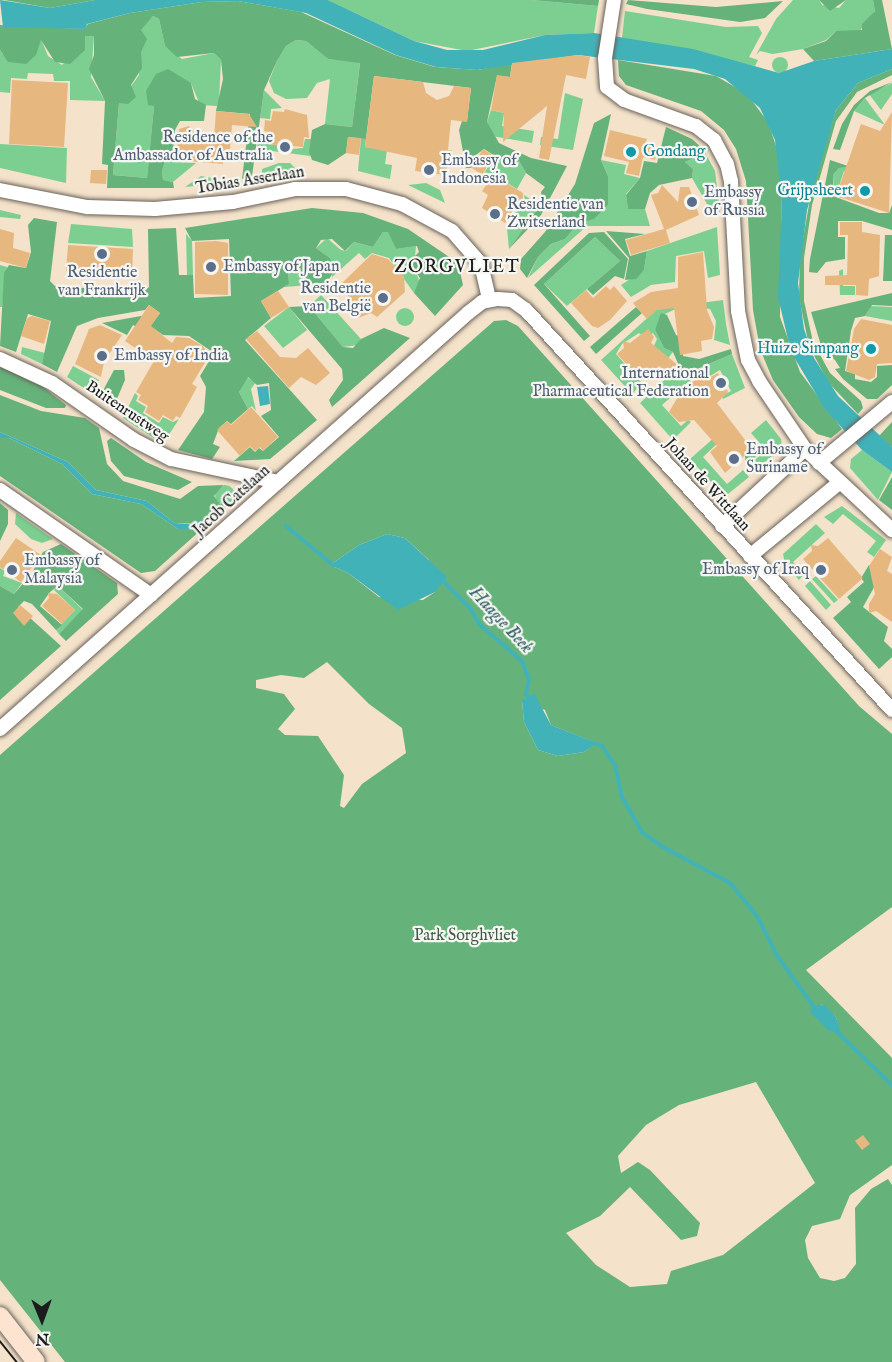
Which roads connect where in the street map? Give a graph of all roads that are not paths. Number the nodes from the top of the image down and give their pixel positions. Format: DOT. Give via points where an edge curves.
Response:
graph roads {
  1 [pos="614,0"];
  2 [pos="0,190"];
  3 [pos="489,300"];
  4 [pos="0,358"];
  5 [pos="892,402"];
  6 [pos="805,449"];
  7 [pos="819,463"];
  8 [pos="278,482"];
  9 [pos="839,483"];
  10 [pos="0,490"];
  11 [pos="722,526"];
  12 [pos="892,530"];
  13 [pos="750,556"];
  14 [pos="151,596"];
  15 [pos="892,710"];
  16 [pos="0,729"];
  17 [pos="0,1316"];
  18 [pos="36,1362"];
  1 -- 6 [label="street" via="605,58 607,87 615,96 696,126 718,148 731,181 738,311 748,360"];
  2 -- 3 [label="street, Tobias Asserlaan" via="87,207 155,209 234,202 295,189 349,190 402,204 452,231 482,264"];
  3 -- 8 [label="street, Jacob Catslaan" via="468,313"];
  3 -- 11 [label="street, Johan de Wittlaan" via="513,300 526,310"];
  4 -- 8 [label="street, Buitenrustweg" via="52,382 162,455 194,466"];
  5 -- 7 [label="street"];
  6 -- 7 [label="street"];
  6 -- 11 [label="street"];
  7 -- 9 [label="street"];
  8 -- 14 [label="street, Jacob Catslaan"];
  9 -- 12 [label="street"];
  9 -- 13 [label="street"];
  10 -- 14 [label="street"];
  11 -- 13 [label="street, Johan de Wittlaan"];
  13 -- 15 [label="street, Johan de Wittlaan"];
  14 -- 16 [label="street, Jacob Catslaan"];
  17 -- 18 [label="street"];
}
